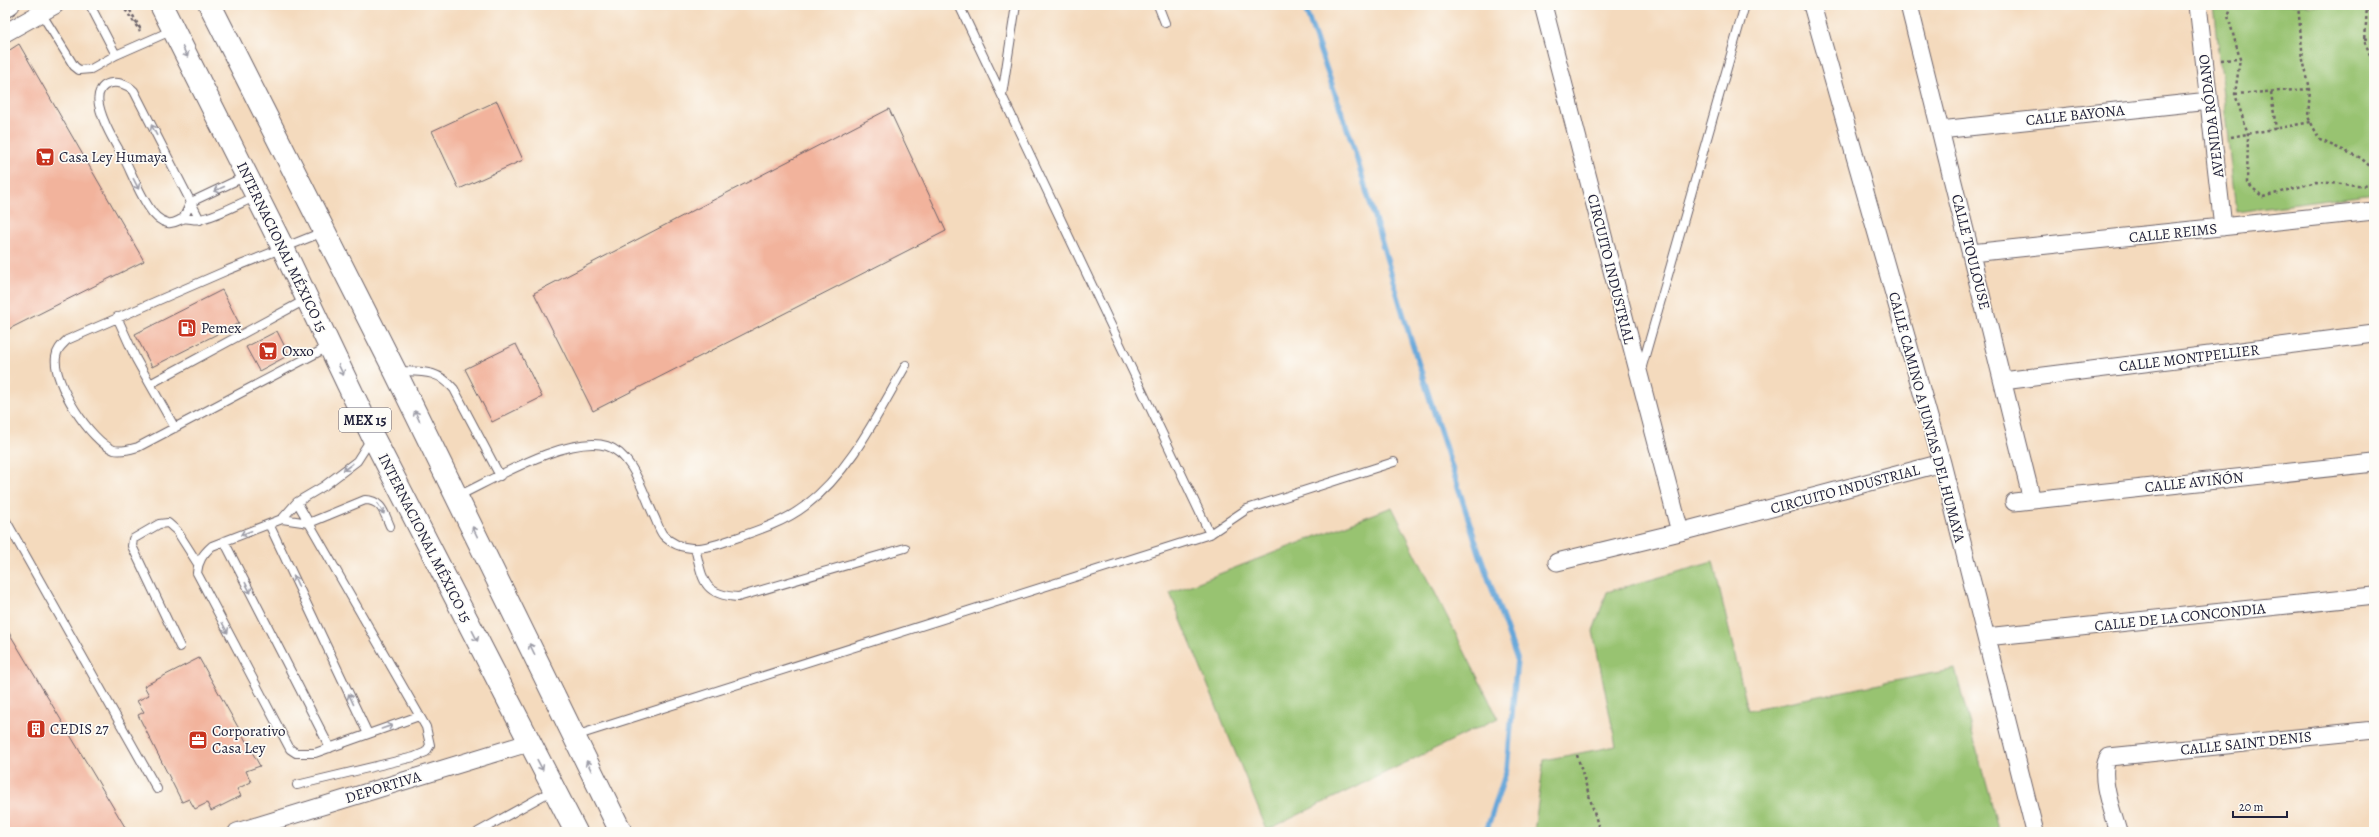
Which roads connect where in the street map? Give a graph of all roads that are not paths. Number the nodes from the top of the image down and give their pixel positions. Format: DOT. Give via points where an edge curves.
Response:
graph roads {
  1 [pos="11,5"];
  2 [pos="90,5"];
  3 [pos="161,5"];
  4 [pos="210,5"];
  5 [pos="959,5"];
  6 [pos="1016,5"];
  7 [pos="1158,5"];
  8 [pos="1543,5"];
  9 [pos="1745,5"];
  10 [pos="1812,5"];
  11 [pos="1909,5"];
  12 [pos="2198,5"];
  13 [pos="5,9"];
  14 [pos="48,9"];
  15 [pos="1165,23"];
  16 [pos="173,30"];
  17 [pos="5,33"];
  18 [pos="116,55"];
  19 [pos="1002,95"];
  20 [pos="2209,101"];
  21 [pos="1940,130"];
  22 [pos="247,176"];
  23 [pos="257,196"];
  24 [pos="191,202"];
  25 [pos="2374,211"];
  26 [pos="184,219"];
  27 [pos="200,220"];
  28 [pos="2223,227"];
  29 [pos="323,232"];
  30 [pos="283,248"];
  31 [pos="1971,253"];
  32 [pos="308,299"];
  33 [pos="117,317"];
  34 [pos="2374,334"];
  35 [pos="330,346"];
  36 [pos="906,365"];
  37 [pos="395,371"];
  38 [pos="1639,378"];
  39 [pos="2003,381"];
  40 [pos="150,384"];
  41 [pos="175,428"];
  42 [pos="373,437"];
  43 [pos="1394,462"];
  44 [pos="1942,463"];
  45 [pos="2374,463"];
  46 [pos="500,476"];
  47 [pos="457,496"];
  48 [pos="2032,500"];
  49 [pos="297,502"];
  50 [pos="2014,502"];
  51 [pos="5,519"];
  52 [pos="282,519"];
  53 [pos="309,523"];
  54 [pos="269,524"];
  55 [pos="390,526"];
  56 [pos="1680,532"];
  57 [pos="1210,534"];
  58 [pos="224,541"];
  59 [pos="695,548"];
  60 [pos="905,548"];
  61 [pos="1557,562"];
  62 [pos="198,564"];
  63 [pos="2374,596"];
  64 [pos="1986,637"];
  65 [pos="180,647"];
  66 [pos="419,716"];
  67 [pos="2374,730"];
  68 [pos="368,734"];
  69 [pos="574,736"];
  70 [pos="528,743"];
  71 [pos="330,748"];
  72 [pos="297,785"];
  73 [pos="157,789"];
  74 [pos="553,790"];
  75 [pos="606,801"];
  76 [pos="237,832"];
  77 [pos="478,832"];
  78 [pos="576,832"];
  79 [pos="621,832"];
  80 [pos="630,832"];
  81 [pos="2035,832"];
  82 [pos="2118,832"];
  1 -- 13 [label="street"];
  2 -- 18 [label="lane"];
  3 -- 16 [label="main road, INTERNACIONAL MÉXICO 15 / MEX 15"];
  4 -- 29 [label="main road, MEX 15"];
  5 -- 19 [label="lane"];
  6 -- 19 [label="lane"];
  7 -- 15 [label="lane"];
  8 -- 38 [label="street, CIRCUITO INDUSTRIAL"];
  9 -- 38 [label="lane"];
  10 -- 44 [label="street, CALLE CAMINO A JUNTAS DEL HUMAYA"];
  11 -- 21 [label="street, CALLE TOULOUSE"];
  12 -- 20 [label="street, AVENIDA RÓDANO"];
  14 -- 17 [label="street"];
  14 -- 18 [label="lane" via="79,70 91,70"];
  16 -- 18 [label="lane"];
  16 -- 22 [label="main road, INTERNACIONAL MÉXICO 15 / MEX 15, one-way"];
  19 -- 57 [label="lane"];
  20 -- 21 [label="street, CALLE BAYONA"];
  20 -- 28 [label="street, AVENIDA RÓDANO"];
  21 -- 31 [label="street, CALLE TOULOUSE"];
  22 -- 23 [label="main road, INTERNACIONAL MÉXICO 15 / MEX 15"];
  22 -- 24 [label="lane, one-way"];
  23 -- 27 [label="lane"];
  23 -- 30 [label="main road, INTERNACIONAL MÉXICO 15 / MEX 15"];
  24 -- 26 [label="lane"];
  24 -- 26 [label="lane, one-way" via="134,92 127,84 117,82 108,83 101,88 98,96 99,106 148,206 157,217 168,223 177,223"];
  24 -- 27 [label="lane"];
  25 -- 28 [label="street, CALLE REIMS"];
  26 -- 27 [label="lane"];
  28 -- 31 [label="street, CALLE REIMS"];
  29 -- 30 [label="lane"];
  29 -- 37 [label="main road, MEX 15"];
  30 -- 32 [label="main road, INTERNACIONAL MÉXICO 15 / MEX 15"];
  30 -- 33 [label="lane"];
  31 -- 39 [label="street, CALLE TOULOUSE"];
  32 -- 35 [label="main road, INTERNACIONAL MÉXICO 15 / MEX 15"];
  32 -- 40 [label="lane"];
  33 -- 40 [label="lane"];
  33 -- 41 [label="lane" via="67,340 59,347 55,357 62,389 98,440 116,450 138,446"];
  34 -- 39 [label="street, CALLE MONTPELLIER"];
  35 -- 41 [label="lane"];
  35 -- 42 [label="main road, INTERNACIONAL MÉXICO 15 / MEX 15, one-way"];
  36 -- 59 [label="lane" via="858,447 832,484 803,507 759,530 711,547"];
  37 -- 46 [label="lane" via="425,372 446,379 454,389"];
  47 -- 37 [label="main road, MEX 15, one-way"];
  38 -- 56 [label="street, CIRCUITO INDUSTRIAL"];
  39 -- 48 [label="street, CALLE TOULOUSE"];
  40 -- 41 [label="lane"];
  42 -- 49 [label="lane, one-way" via="357,461 324,486"];
  42 -- 70 [label="main road, INTERNACIONAL MÉXICO 15 / MEX 15, one-way"];
  43 -- 57 [label="lane" via="1247,509"];
  44 -- 56 [label="street, CIRCUITO INDUSTRIAL"];
  44 -- 64 [label="street, CALLE CAMINO A JUNTAS DEL HUMAYA"];
  45 -- 48 [label="street, CALLE AVIÑÓN"];
  46 -- 47 [label="lane"];
  46 -- 59 [label="lane" via="564,447 583,443 616,449 631,466 662,534 672,544"];
  69 -- 47 [label="main road, MEX 15, one-way"];
  48 -- 50 [label="street, CALLE AVIÑÓN"];
  49 -- 52 [label="lane"];
  49 -- 53 [label="lane"];
  51 -- 73 [label="lane"];
  52 -- 53 [label="lane"];
  52 -- 54 [label="lane"];
  53 -- 55 [label="lane, one-way" via="365,500 374,500 381,505"];
  53 -- 66 [label="lane"];
  54 -- 58 [label="lane, one-way"];
  68 -- 54 [label="lane, one-way"];
  56 -- 61 [label="street, CIRCUITO INDUSTRIAL"];
  57 -- 69 [label="lane"];
  58 -- 62 [label="lane" via="204,553"];
  58 -- 71 [label="lane, one-way"];
  59 -- 60 [label="lane" via="703,581 711,591 722,596 738,596"];
  62 -- 65 [label="lane" via="177,531 168,523 159,524 133,539 132,546"];
  62 -- 71 [label="lane, one-way" via="197,573 290,749 296,752 315,753"];
  63 -- 64 [label="street, CALLE DE LA CONCONDIA"];
  64 -- 81 [label="street, CALLE CAMINO A JUNTAS DEL HUMAYA"];
  68 -- 66 [label="lane, one-way"];
  66 -- 72 [label="lane" via="430,740 426,752"];
  67 -- 82 [label="street, CALLE SAINT DENIS" via="2109,757 2104,770"];
  68 -- 71 [label="lane"];
  75 -- 69 [label="main road, MEX 15, one-way"];
  70 -- 74 [label="main road, INTERNACIONAL MÉXICO 15 / MEX 15, one-way"];
  70 -- 76 [label="street, DEPORTIVA"];
  74 -- 77 [label="lane"];
  74 -- 78 [label="main road, INTERNACIONAL MÉXICO 15 / MEX 15"];
  75 -- 79 [label="main road, MEX 15"];
  75 -- 80 [label="main road"];
}
